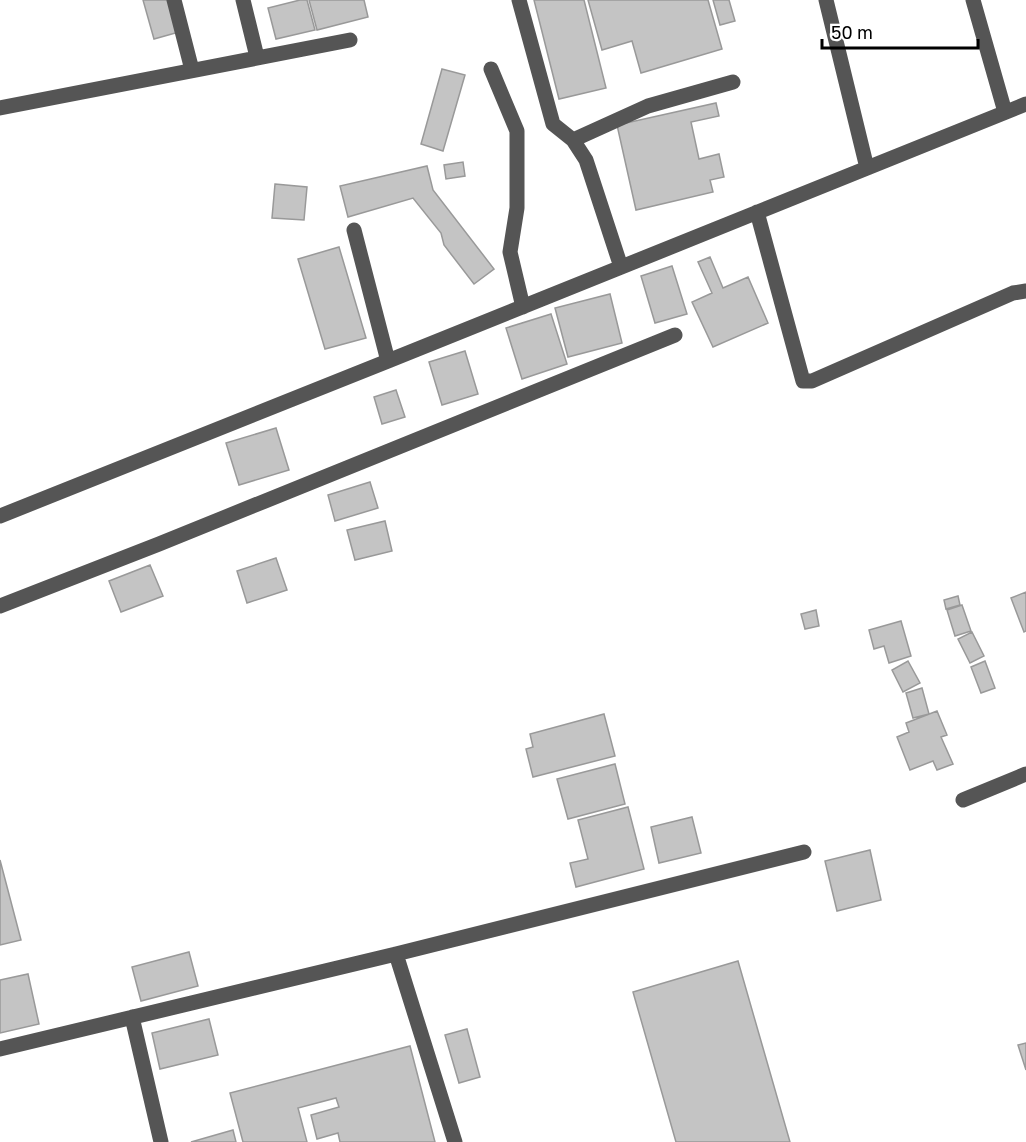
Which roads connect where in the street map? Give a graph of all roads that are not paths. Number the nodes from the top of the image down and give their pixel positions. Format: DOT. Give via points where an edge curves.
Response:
graph roads {
  1 [pos="174,0"];
  2 [pos="243,0"];
  3 [pos="519,0"];
  4 [pos="826,0"];
  5 [pos="973,0"];
  6 [pos="350,40"];
  7 [pos="256,57"];
  8 [pos="491,69"];
  9 [pos="192,70"];
  10 [pos="733,82"];
  11 [pos="1026,104"];
  12 [pos="0,108"];
  13 [pos="1005,112"];
  14 [pos="573,140"];
  15 [pos="867,168"];
  16 [pos="758,212"];
  17 [pos="354,230"];
  18 [pos="621,267"];
  19 [pos="1026,291"];
  20 [pos="523,307"];
  21 [pos="675,335"];
  22 [pos="388,362"];
  23 [pos="0,516"];
  24 [pos="0,606"];
  25 [pos="1026,774"];
  26 [pos="963,800"];
  27 [pos="804,852"];
  28 [pos="396,954"];
  29 [pos="132,1017"];
  30 [pos="0,1049"];
  31 [pos="161,1142"];
  32 [pos="455,1142"];
  1 -- 9 [label="street"];
  2 -- 7 [label="street"];
  3 -- 14 [label="street" via="553,124"];
  4 -- 15 [label="street"];
  5 -- 13 [label="street"];
  6 -- 7 [label="street"];
  7 -- 9 [label="street"];
  8 -- 20 [label="street" via="517,132 517,208 510,252"];
  9 -- 12 [label="street"];
  10 -- 14 [label="street" via="648,106"];
  11 -- 13 [label="street"];
  13 -- 15 [label="street"];
  14 -- 18 [label="street" via="586,160"];
  15 -- 16 [label="street"];
  16 -- 18 [label="street"];
  16 -- 19 [label="street" via="803,381 812,381 1013,293"];
  17 -- 22 [label="street"];
  18 -- 20 [label="street"];
  20 -- 22 [label="street"];
  21 -- 24 [label="street"];
  22 -- 23 [label="street"];
  25 -- 26 [label="street"];
  27 -- 28 [label="street"];
  28 -- 29 [label="street"];
  28 -- 32 [label="street"];
  29 -- 30 [label="street"];
  29 -- 31 [label="street"];
}
